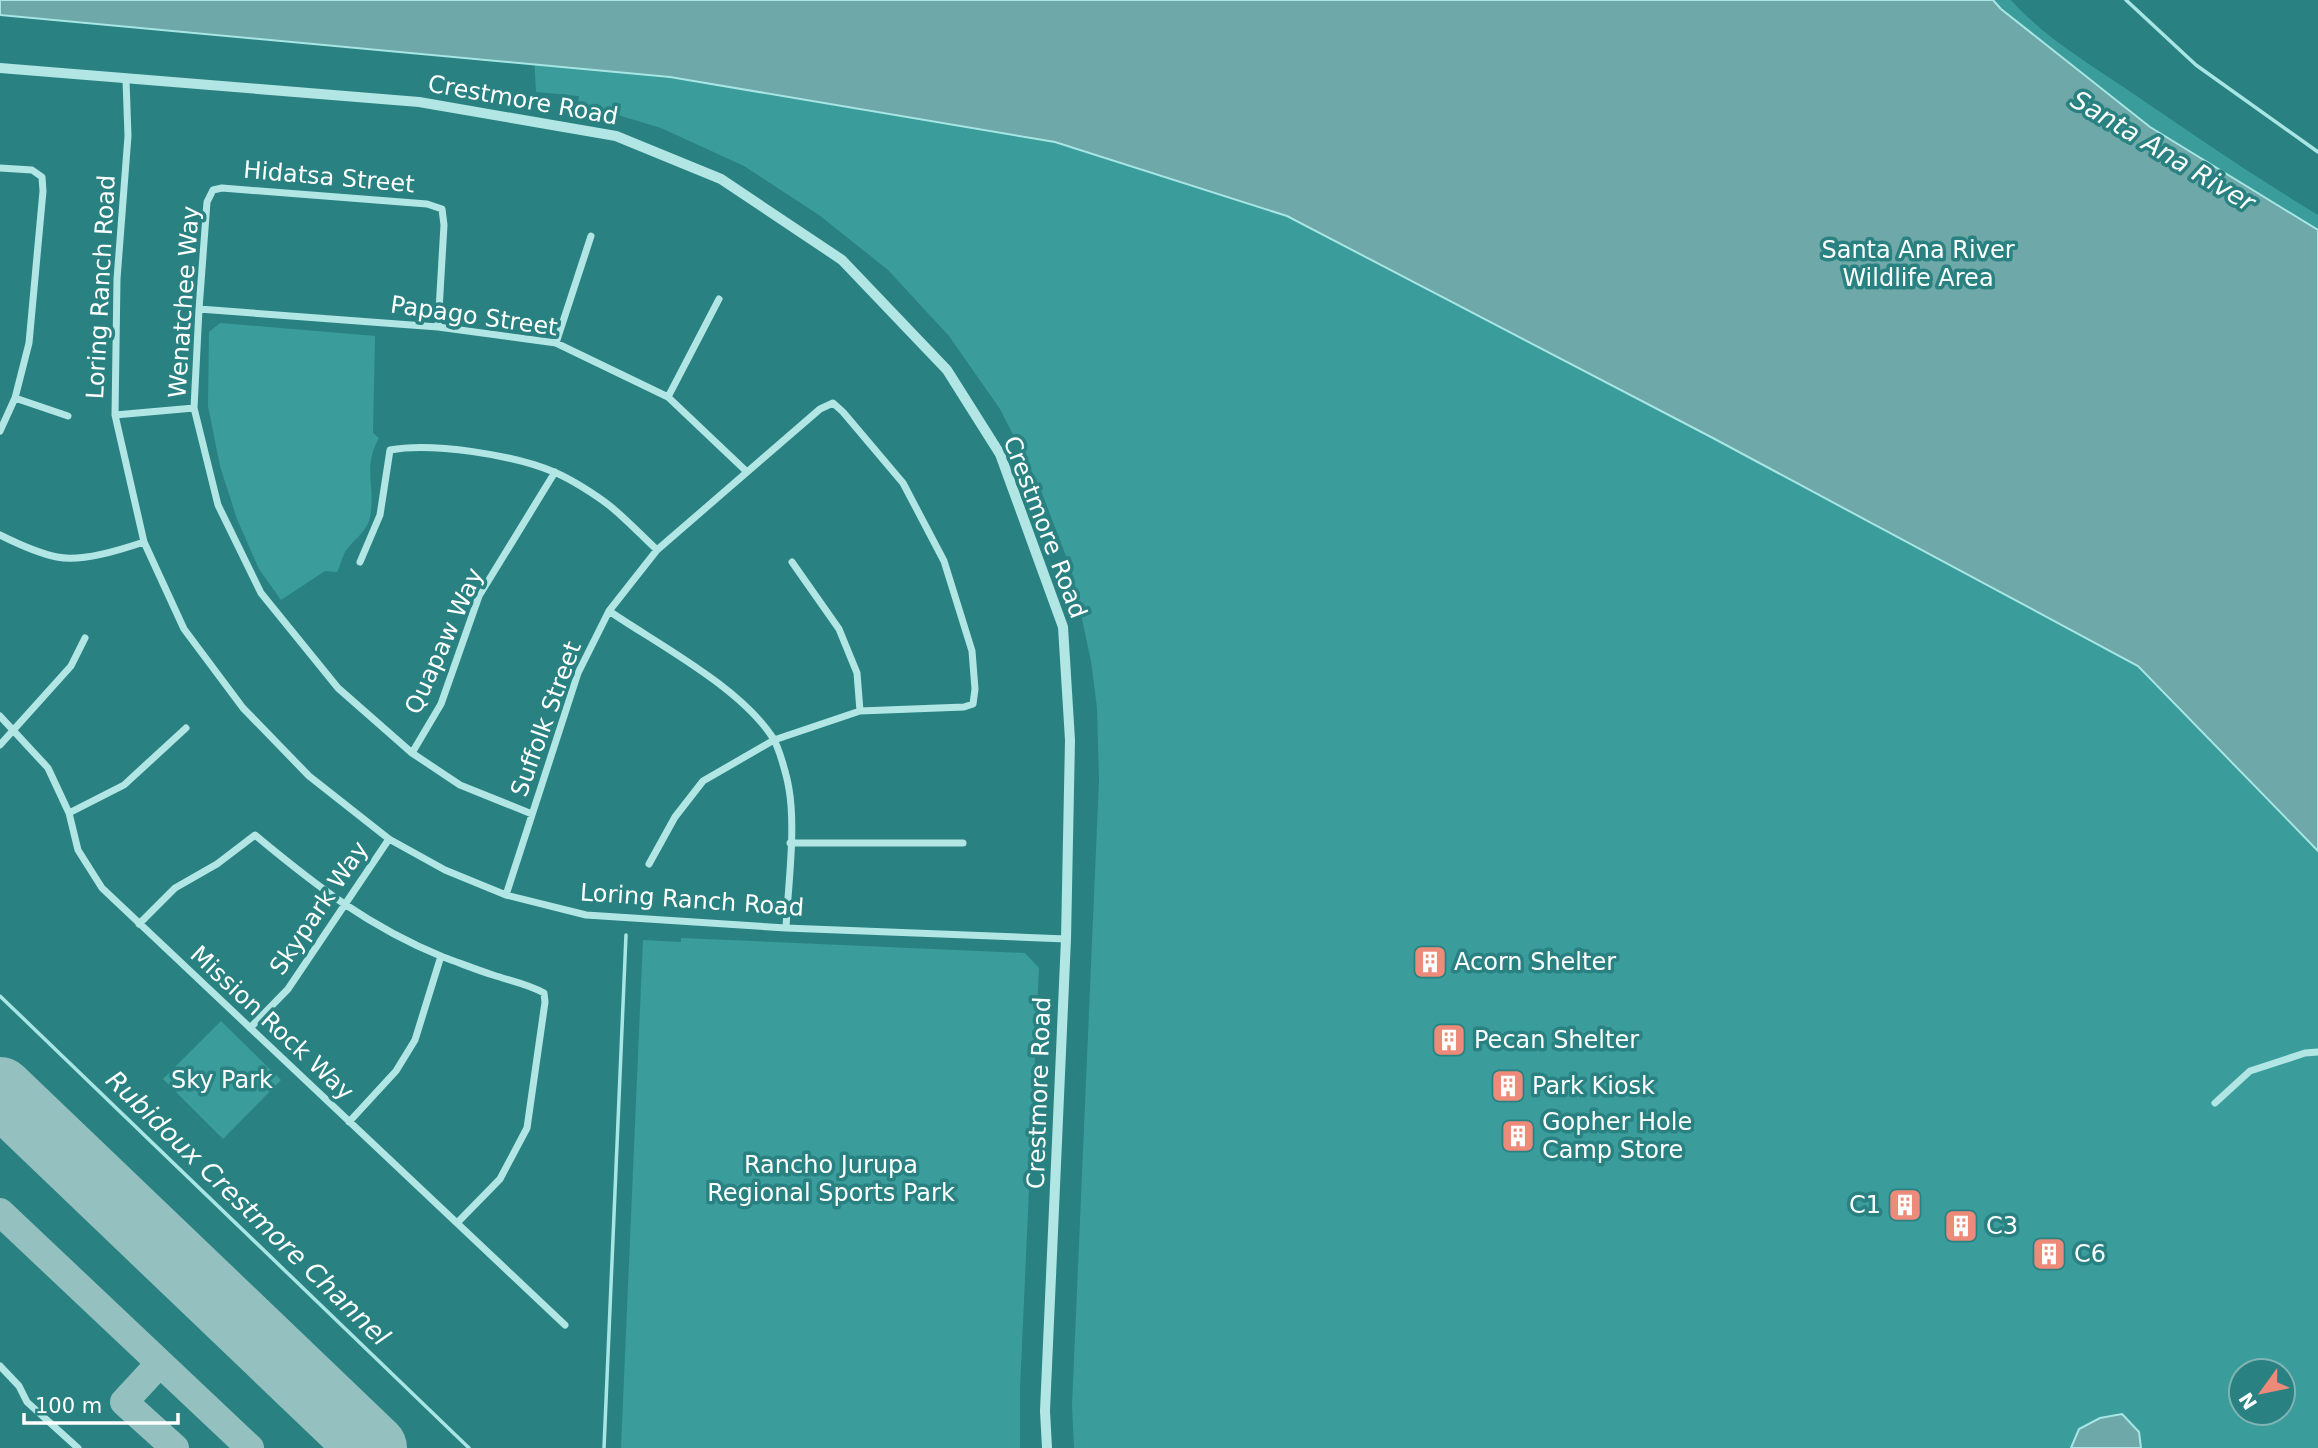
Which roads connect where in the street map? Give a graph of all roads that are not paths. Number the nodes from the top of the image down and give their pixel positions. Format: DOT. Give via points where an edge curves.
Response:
graph roads {
  1 [pos="0,68"];
  2 [pos="126,80"];
  3 [pos="0,168"];
  4 [pos="213,190"];
  5 [pos="592,236"];
  6 [pos="719,299"];
  7 [pos="199,309"];
  8 [pos="438,327"];
  9 [pos="556,343"];
  10 [pos="668,397"];
  11 [pos="15,398"];
  12 [pos="194,408"];
  13 [pos="115,415"];
  14 [pos="68,416"];
  15 [pos="0,431"];
  16 [pos="746,471"];
  17 [pos="555,472"];
  18 [pos="0,535"];
  19 [pos="144,542"];
  20 [pos="657,550"];
  21 [pos="360,562"];
  22 [pos="792,562"];
  23 [pos="609,611"];
  24 [pos="85,638"];
  25 [pos="860,711"];
  26 [pos="0,716"];
  27 [pos="14,729"];
  28 [pos="186,729"];
  29 [pos="774,740"];
  30 [pos="0,746"];
  31 [pos="412,753"];
  32 [pos="69,813"];
  33 [pos="532,814"];
  34 [pos="388,839"];
  35 [pos="790,843"];
  36 [pos="963,843"];
  37 [pos="649,864"];
  38 [pos="506,895"];
  39 [pos="344,906"];
  40 [pos="139,924"];
  41 [pos="786,928"];
  42 [pos="1066,939"];
  43 [pos="441,956"];
  44 [pos="250,1028"];
  45 [pos="2318,1052"];
  46 [pos="2215,1103"];
  47 [pos="349,1122"];
  48 [pos="457,1223"];
  49 [pos="565,1325"];
  50 [pos="0,1366"];
  51 [pos="78,1448"];
  52 [pos="1047,1448"];
  1 -- 2 [label="street, Crestmore Road"];
  2 -- 13 [label="street, Loring Ranch Road" via="128,136 117,279"];
  2 -- 42 [label="street, Crestmore Road" via="419,102 616,136 721,179 842,260 947,370 1000,454 1063,627 1070,740"];
  3 -- 11 [label="street" via="32,170 42,177 43,191 29,343"];
  4 -- 7 [label="street, Wenatchee Way" via="207,202"];
  4 -- 8 [label="street, Hidatsa Street" via="427,204 442,209"];
  5 -- 9 [label="street"];
  6 -- 10 [label="street"];
  7 -- 8 [label="street, Papago Street"];
  7 -- 12 [label="street, Wenatchee Way"];
  8 -- 9 [label="street, Papago Street"];
  9 -- 10 [label="street, Papago Street"];
  10 -- 16 [label="street, Papago Street"];
  11 -- 14 [label="street"];
  11 -- 15 [label="street"];
  12 -- 13 [label="street"];
  12 -- 31 [label="street, Wenatchee Way" via="218,505 261,593 338,688"];
  13 -- 19 [label="street, Loring Ranch Road"];
  16 -- 20 [label="street, Suffolk Street"];
  16 -- 25 [label="street, Suffolk Street" via="833,403 903,483 944,561 972,652 973,704"];
  17 -- 20 [label="street" via="609,505"];
  17 -- 21 [label="street" via="455,449 390,450 380,515"];
  17 -- 31 [label="street, Quapaw Way" via="479,596 441,704"];
  18 -- 19 [label="street" via="59,558 91,556"];
  19 -- 34 [label="street, Loring Ranch Road" via="184,629 243,708 309,776"];
  20 -- 23 [label="street, Suffolk Street"];
  22 -- 25 [label="street" via="839,629 857,673"];
  23 -- 29 [label="street" via="727,689"];
  23 -- 33 [label="street, Suffolk Street" via="578,673"];
  24 -- 27 [label="street" via="71,666"];
  25 -- 29 [label="street"];
  26 -- 27 [label="street, Mission Rock Way"];
  27 -- 30 [label="street"];
  27 -- 32 [label="street, Mission Rock Way" via="48,768"];
  28 -- 32 [label="street" via="124,785"];
  29 -- 35 [label="street" via="789,789"];
  29 -- 37 [label="street" via="703,781"];
  31 -- 33 [label="street, Wenatchee Way" via="460,785"];
  32 -- 40 [label="street, Mission Rock Way" via="78,850 102,888"];
  33 -- 38 [label="street, Suffolk Street"];
  34 -- 38 [label="street, Loring Ranch Road" via="445,870"];
  34 -- 39 [label="street, Skypark Way"];
  35 -- 36 [label="street"];
  35 -- 41 [label="street"];
  38 -- 41 [label="street, Loring Ranch Road" via="586,915"];
  39 -- 40 [label="street" via="255,835 175,888"];
  39 -- 43 [label="street"];
  39 -- 44 [label="street, Skypark Way" via="288,989"];
  40 -- 44 [label="street, Mission Rock Way"];
  41 -- 42 [label="street, Loring Ranch Road"];
  42 -- 52 [label="street, Crestmore Road"];
  43 -- 47 [label="street" via="415,1040 396,1072"];
  43 -- 48 [label="street" via="532,986 544,993 545,1002 527,1128 500,1179"];
  44 -- 47 [label="street, Mission Rock Way"];
  45 -- 46 [label="street" via="2250,1071"];
  47 -- 48 [label="street, Mission Rock Way"];
  48 -- 49 [label="street, Mission Rock Way"];
  50 -- 51 [label="street" via="27,1402"];
}
